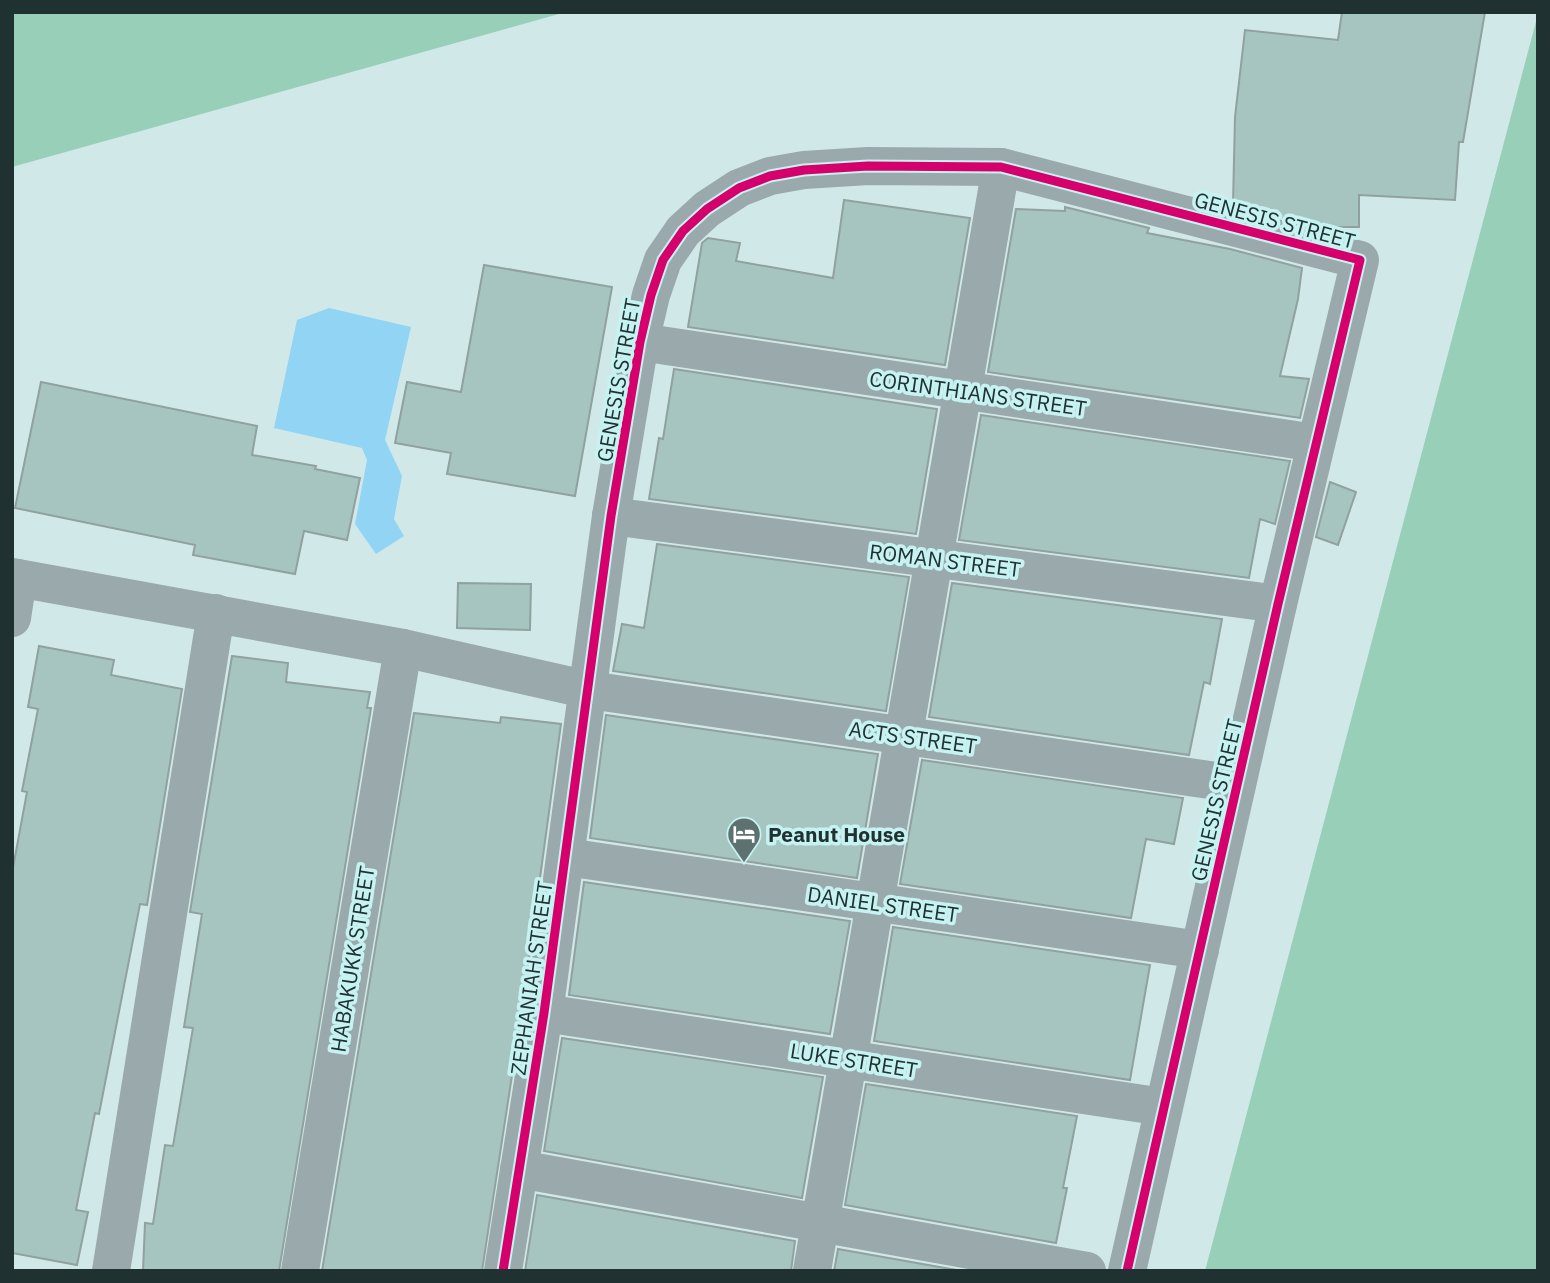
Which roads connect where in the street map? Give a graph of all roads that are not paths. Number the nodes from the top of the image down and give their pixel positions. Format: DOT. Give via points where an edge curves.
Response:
graph roads {
  1 [pos="1001,167"];
  2 [pos="640,342"];
  3 [pos="964,391"];
  4 [pos="1317,443"];
  5 [pos="611,516"];
  6 [pos="934,559"];
  7 [pos="15,577"];
  8 [pos="1278,604"];
  9 [pos="216,613"];
  10 [pos="12,618"];
  11 [pos="403,648"];
  12 [pos="589,690"];
  13 [pos="904,736"];
  14 [pos="1237,784"];
  15 [pos="566,857"];
  16 [pos="875,902"];
  17 [pos="1200,950"];
  18 [pos="544,1013"];
  19 [pos="848,1059"];
  20 [pos="1163,1107"];
  21 [pos="519,1169"];
  22 [pos="820,1223"];
  23 [pos="111,1271"];
  24 [pos="300,1271"];
  25 [pos="503,1271"];
  26 [pos="812,1271"];
  27 [pos="1087,1271"];
  28 [pos="1126,1271"];
  1 -- 2 [label="street, GENESIS STREET" via="804,170 739,188 683,231 663,260"];
  1 -- 3 [label="street"];
  1 -- 4 [label="street, GENESIS STREET" via="1360,260"];
  2 -- 3 [label="street, CORINTHIANS STREET"];
  2 -- 5 [label="street, GENESIS STREET"];
  3 -- 4 [label="street, CORINTHIANS STREET"];
  3 -- 6 [label="street"];
  4 -- 8 [label="street, GENESIS STREET"];
  5 -- 6 [label="street, ROMAN STREET"];
  5 -- 12 [label="street, GENESIS STREET"];
  6 -- 8 [label="street, ROMAN STREET"];
  6 -- 13 [label="street"];
  7 -- 9 [label="street"];
  7 -- 10 [label="street"];
  8 -- 14 [label="street, GENESIS STREET"];
  9 -- 11 [label="street"];
  9 -- 23 [label="street"];
  11 -- 12 [label="street"];
  11 -- 24 [label="street, HABAKUKK STREET"];
  12 -- 13 [label="street, ACTS STREET"];
  12 -- 15 [label="street, ZEPHANIAH STREET"];
  13 -- 14 [label="street, ACTS STREET"];
  13 -- 16 [label="street"];
  14 -- 17 [label="street, GENESIS STREET"];
  15 -- 16 [label="street, DANIEL STREET"];
  15 -- 18 [label="street, ZEPHANIAH STREET"];
  16 -- 17 [label="street, DANIEL STREET"];
  16 -- 19 [label="street"];
  17 -- 20 [label="street, GENESIS STREET"];
  18 -- 19 [label="street, LUKE STREET"];
  18 -- 21 [label="street, ZEPHANIAH STREET"];
  19 -- 20 [label="street, LUKE STREET"];
  19 -- 22 [label="street"];
  20 -- 28 [label="street, GENESIS STREET"];
  21 -- 22 [label="street"];
  21 -- 25 [label="street, ZEPHANIAH STREET"];
  22 -- 26 [label="street"];
  22 -- 27 [label="street"];
}
